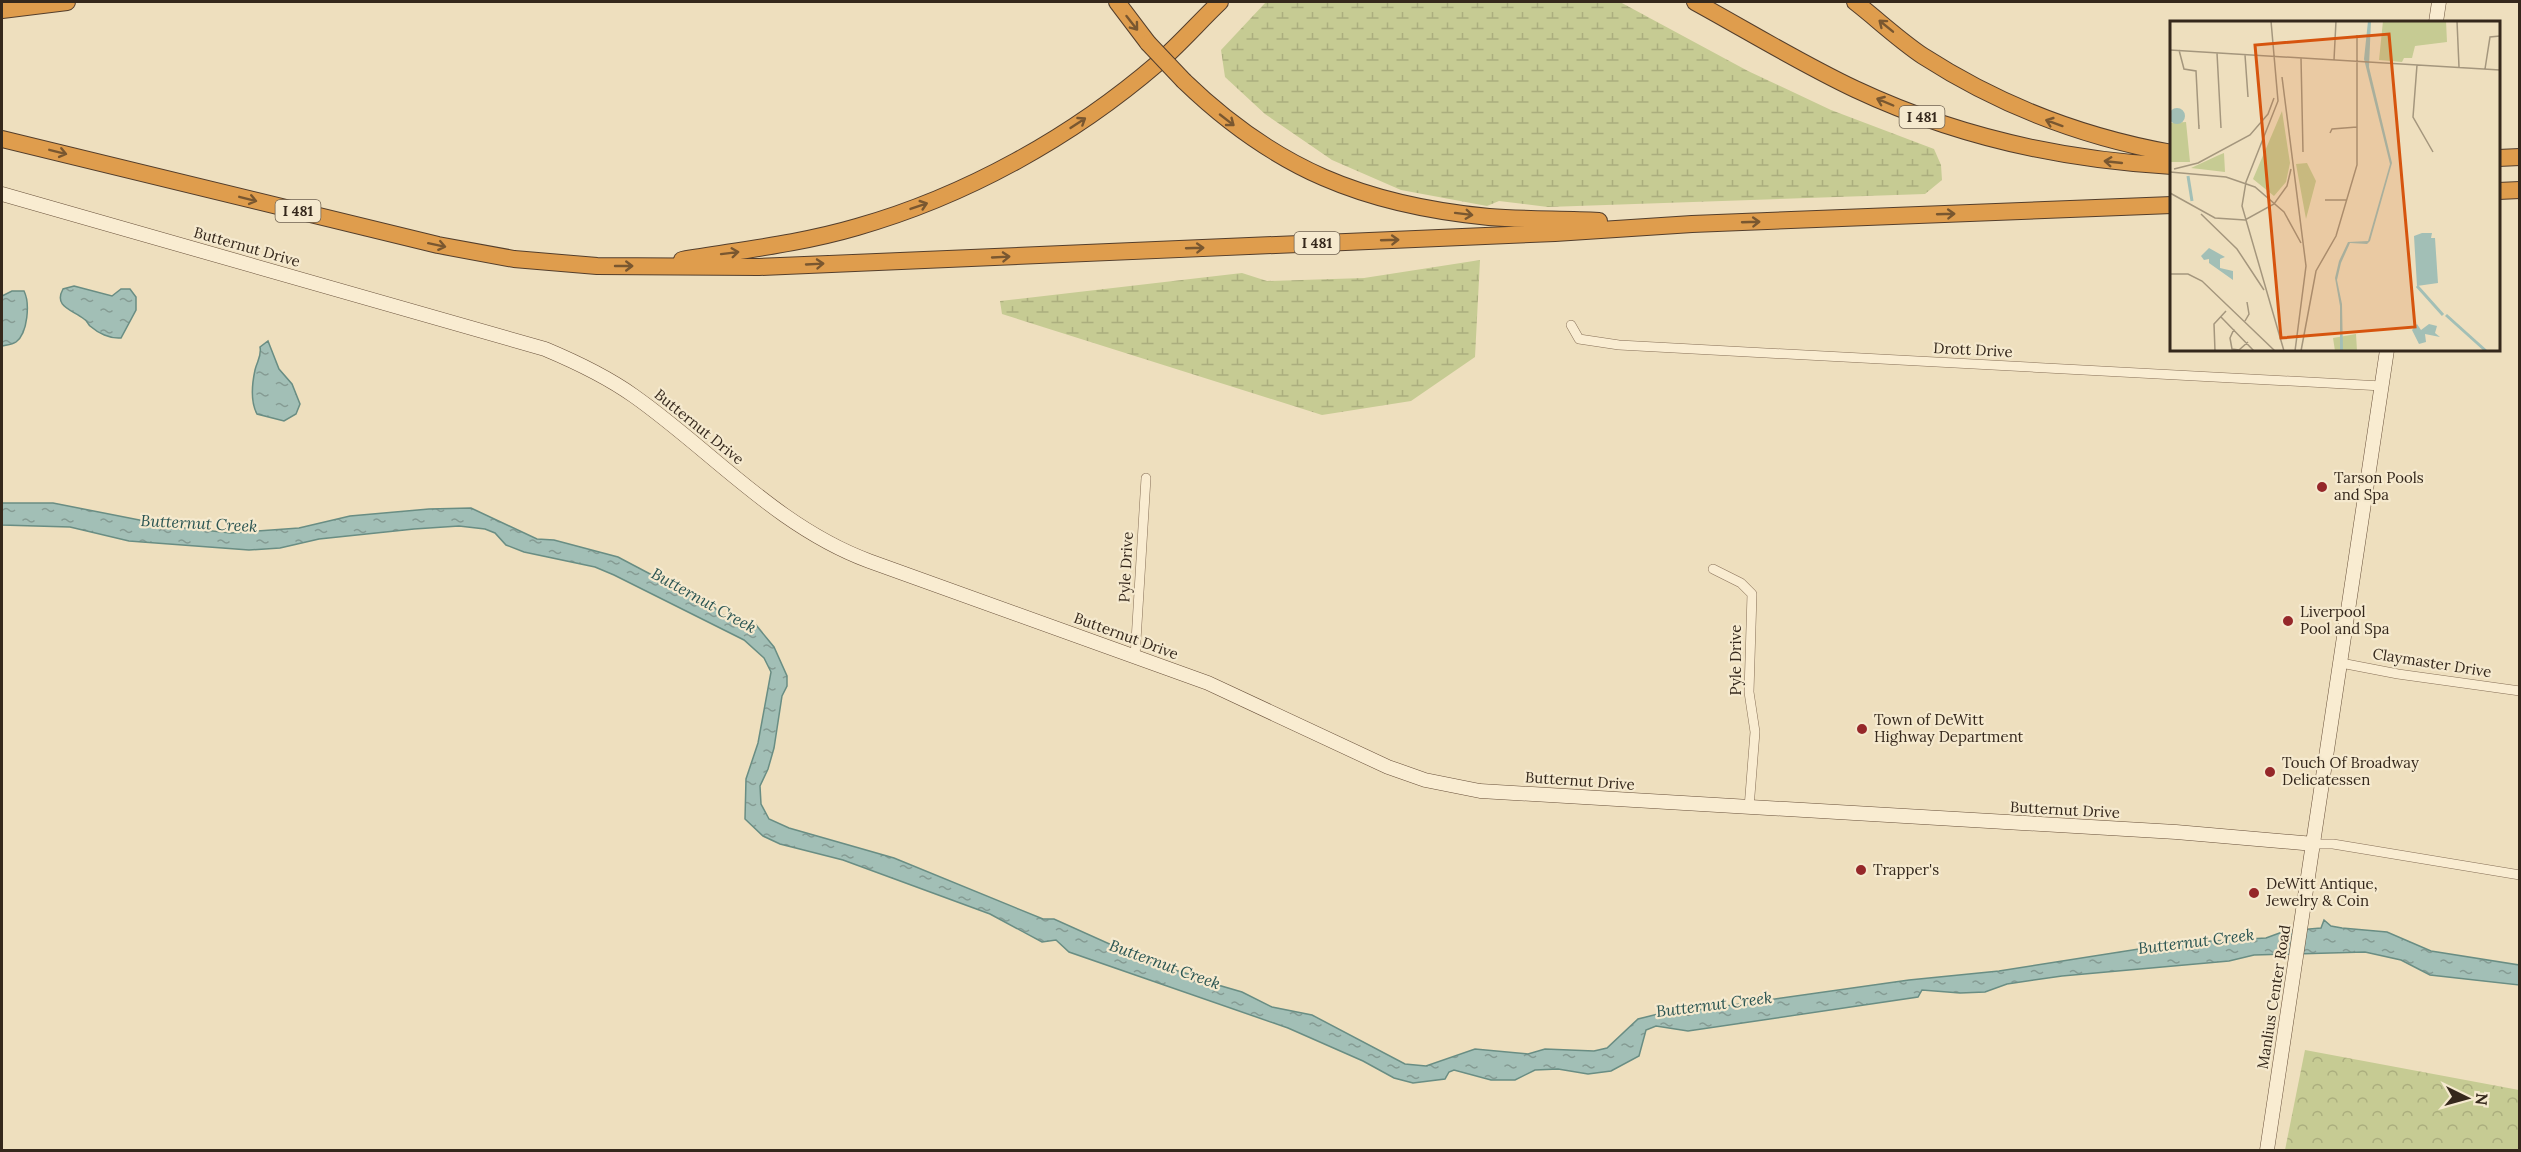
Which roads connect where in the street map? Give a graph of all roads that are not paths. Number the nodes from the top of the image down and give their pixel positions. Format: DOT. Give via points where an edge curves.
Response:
graph roads {
  1 [pos="66,2"];
  2 [pos="1117,2"];
  3 [pos="1220,2"];
  4 [pos="1695,2"];
  5 [pos="1856,2"];
  6 [pos="2439,2"];
  7 [pos="2,10"];
  8 [pos="2436,21"];
  9 [pos="2,139"];
  10 [pos="2170,153"];
  11 [pos="2520,157"];
  12 [pos="2500,158"];
  13 [pos="2170,166"];
  14 [pos="2520,190"];
  15 [pos="2500,191"];
  16 [pos="2,194"];
  17 [pos="2170,205"];
  18 [pos="1692,224"];
  19 [pos="652,266"];
  20 [pos="1571,325"];
  21 [pos="2387,351"];
  22 [pos="2382,386"];
  23 [pos="1146,478"];
  24 [pos="1713,569"];
  25 [pos="1135,657"];
  26 [pos="2341,663"];
  27 [pos="2520,691"];
  28 [pos="1749,808"];
  29 [pos="2314,844"];
  30 [pos="2520,875"];
  31 [pos="2267,1150"];
  1 -- 7 [label="highway"];
  2 -- 18 [label="highway, one-way, bridge" via="1148,43 1219,113 1256,142 1336,183 1384,200 1491,217"];
  19 -- 3 [label="highway, one-way" via="794,243 858,227 974,182 1028,154 1120,94"];
  13 -- 4 [label="highway, I 481, one-way" via="2076,158 1947,126 1854,88"];
  10 -- 5 [label="highway, one-way" via="2066,127 2015,106 1921,55"];
  6 -- 8 [label="street"];
  9 -- 19 [label="highway, I 481, one-way" via="438,245 514,259"];
  11 -- 12 [label="highway"];
  14 -- 15 [label="highway"];
  16 -- 25 [label="street, Butternut Drive" via="545,349 585,366 633,395 783,515 832,545"];
  18 -- 17 [label="highway, I 481, one-way"];
  19 -- 18 [label="highway, I 481, one-way" via="704,268 942,259"];
  20 -- 22 [label="street, Drott Drive" via="1579,339 1619,345"];
  21 -- 22 [label="street, Manlius Center Road"];
  22 -- 26 [label="street, Manlius Center Road"];
  23 -- 25 [label="street, Pyle Drive"];
  24 -- 28 [label="street, Pyle Drive" via="1741,583 1752,594 1749,692 1755,732"];
  25 -- 28 [label="street, Butternut Drive" via="1208,683 1388,767 1452,787"];
  26 -- 27 [label="street, Claymaster Drive"];
  26 -- 29 [label="street, Manlius Center Road"];
  28 -- 29 [label="street, Butternut Drive" via="2176,832"];
  29 -- 30 [label="street"];
  29 -- 31 [label="street, Manlius Center Road"];
}
